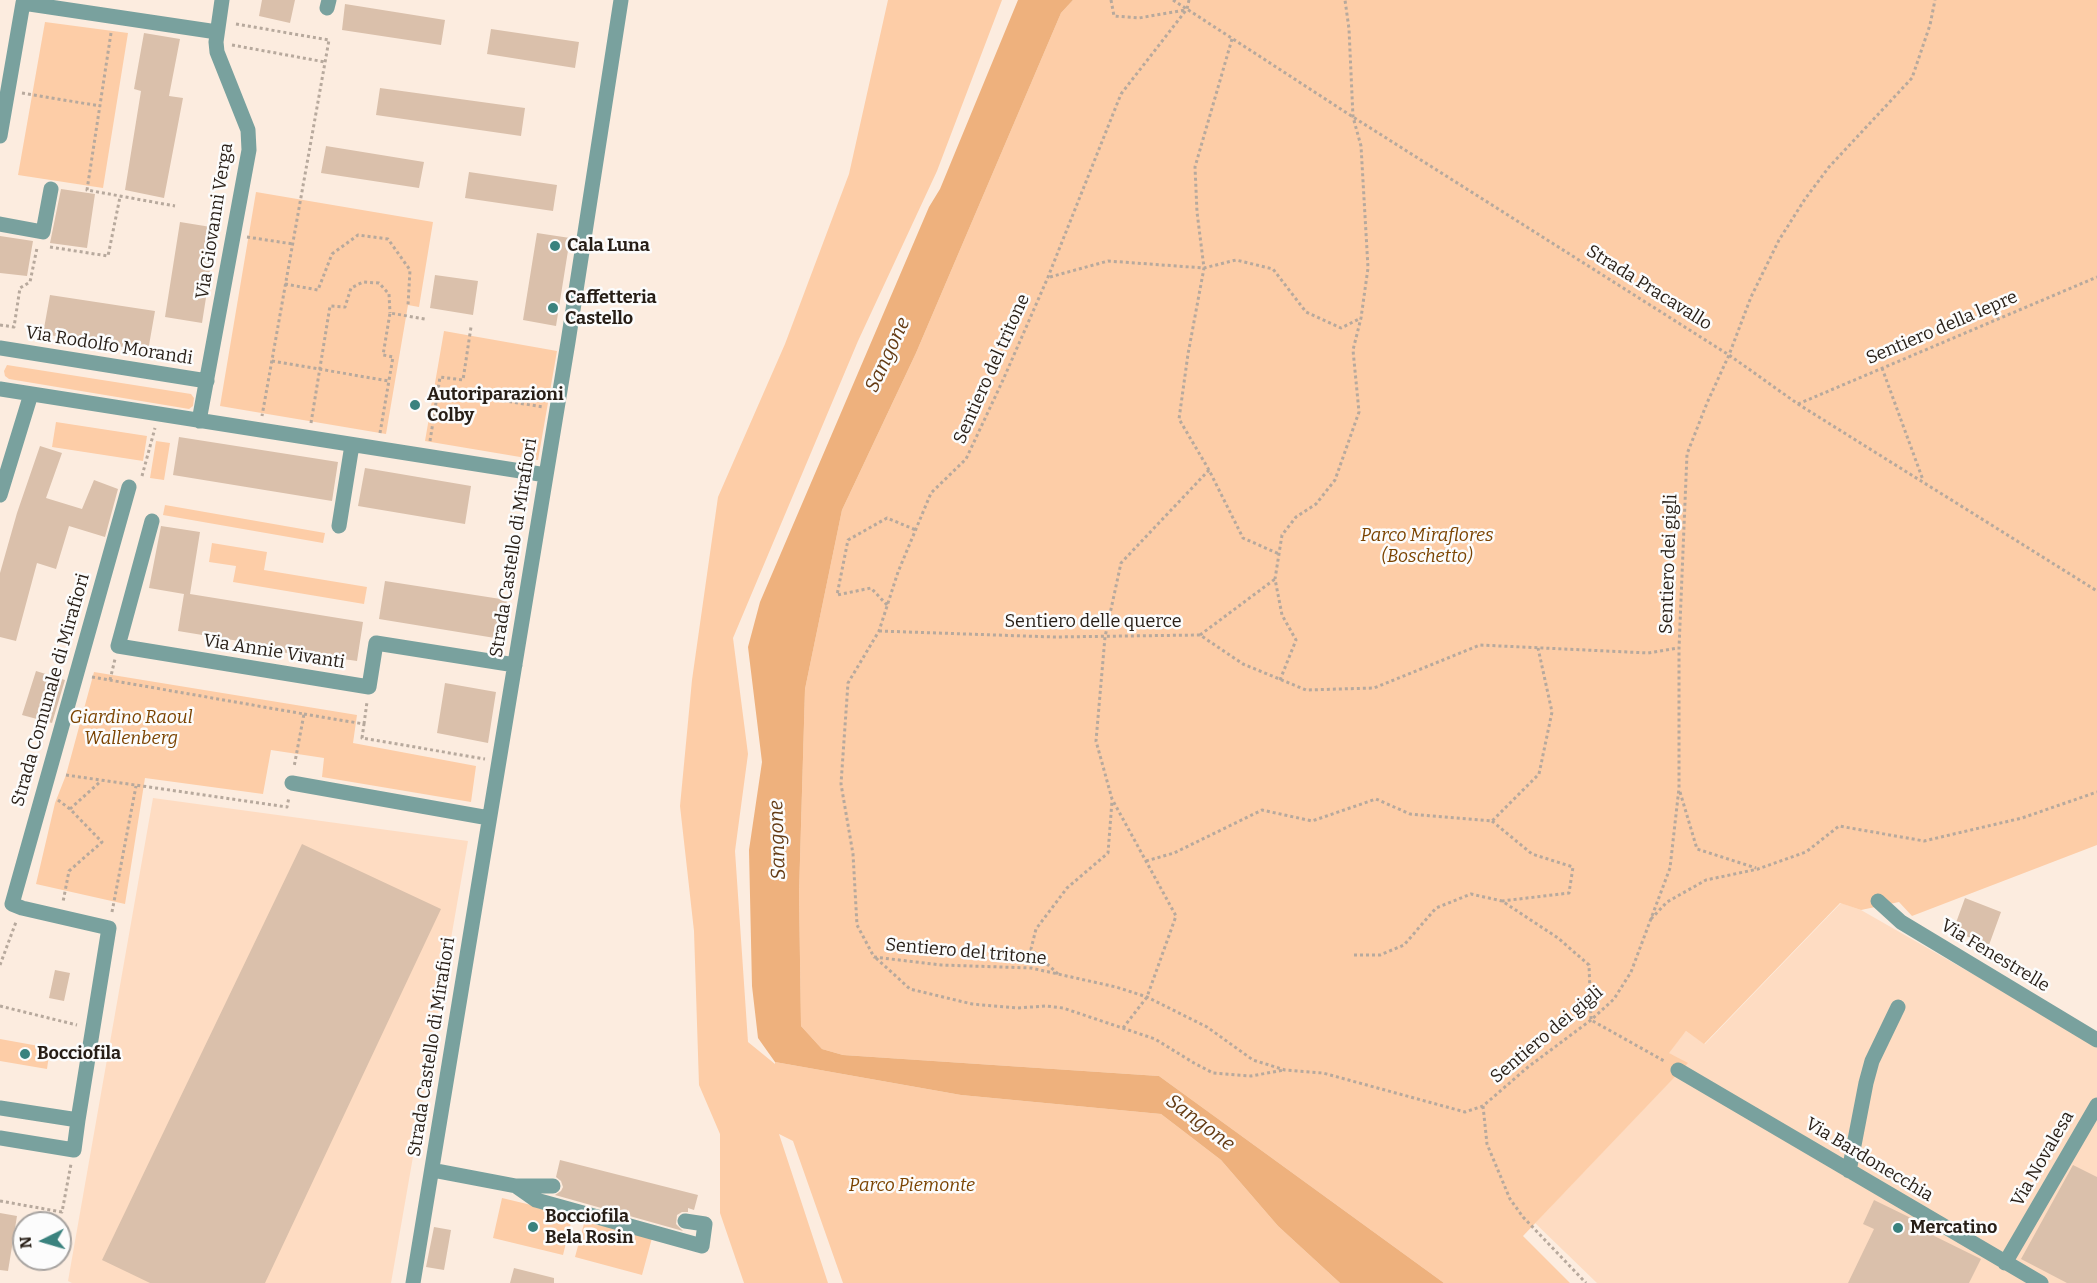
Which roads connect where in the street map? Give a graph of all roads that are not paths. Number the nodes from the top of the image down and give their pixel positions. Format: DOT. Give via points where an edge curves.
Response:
graph roads {
  1 [pos="222,0"];
  2 [pos="621,0"];
  3 [pos="217,32"];
  4 [pos="0,136"];
  5 [pos="51,189"];
  6 [pos="0,224"];
  7 [pos="0,348"];
  8 [pos="207,381"];
  9 [pos="0,388"];
  10 [pos="31,394"];
  11 [pos="199,421"];
  12 [pos="352,445"];
  13 [pos="546,475"];
  14 [pos="129,487"];
  15 [pos="0,495"];
  16 [pos="152,522"];
  17 [pos="339,526"];
  18 [pos="514,665"];
  19 [pos="292,783"];
  20 [pos="489,818"];
  21 [pos="1878,901"];
  22 [pos="1898,1007"];
  23 [pos="2097,1040"];
  24 [pos="1678,1070"];
  25 [pos="2097,1105"];
  26 [pos="0,1108"];
  27 [pos="78,1120"];
  28 [pos="0,1138"];
  29 [pos="432,1170"];
  30 [pos="1849,1171"];
  31 [pos="516,1186"];
  32 [pos="553,1186"];
  33 [pos="685,1221"];
  34 [pos="2005,1263"];
  35 [pos="413,1283"];
  36 [pos="2041,1283"];
  1 -- 3 [label="street, Via Giovanni Verga"];
  2 -- 13 [label="street, Strada Castello di Mirafiori"];
  3 -- 4 [label="street" via="23,3"];
  3 -- 8 [label="street, Via Giovanni Verga" via="217,52 249,140"];
  5 -- 6 [label="street" via="43,232"];
  7 -- 8 [label="street, Via Rodolfo Morandi"];
  8 -- 11 [label="street, Via Rodolfo Morandi"];
  9 -- 10 [label="street"];
  10 -- 11 [label="street"];
  10 -- 15 [label="street"];
  11 -- 12 [label="street"];
  12 -- 13 [label="street"];
  12 -- 17 [label="street"];
  13 -- 18 [label="street, Strada Castello di Mirafiori"];
  14 -- 27 [label="street, Strada Comunale di Mirafiori" via="17,906 109,928"];
  16 -- 18 [label="street, Via Annie Vivanti" via="118,646 369,687 376,643"];
  18 -- 20 [label="street, Strada Castello di Mirafiori"];
  19 -- 20 [label="street"];
  20 -- 29 [label="street, Strada Castello di Mirafiori"];
  21 -- 23 [label="street, Via Fenestrelle" via="1901,922"];
  22 -- 30 [label="street" via="1872,1061"];
  24 -- 30 [label="street, Via Bardonecchia"];
  25 -- 34 [label="street, Via Novalesa"];
  26 -- 27 [label="street"];
  27 -- 28 [label="street" via="74,1150"];
  29 -- 31 [label="street"];
  29 -- 35 [label="street, Strada Castello di Mirafiori"];
  30 -- 34 [label="street, Via Bardonecchia"];
  31 -- 32 [label="street"];
  31 -- 33 [label="street" via="536,1200 702,1246 705,1224"];
  34 -- 36 [label="street, Via Bardonecchia"];
}
